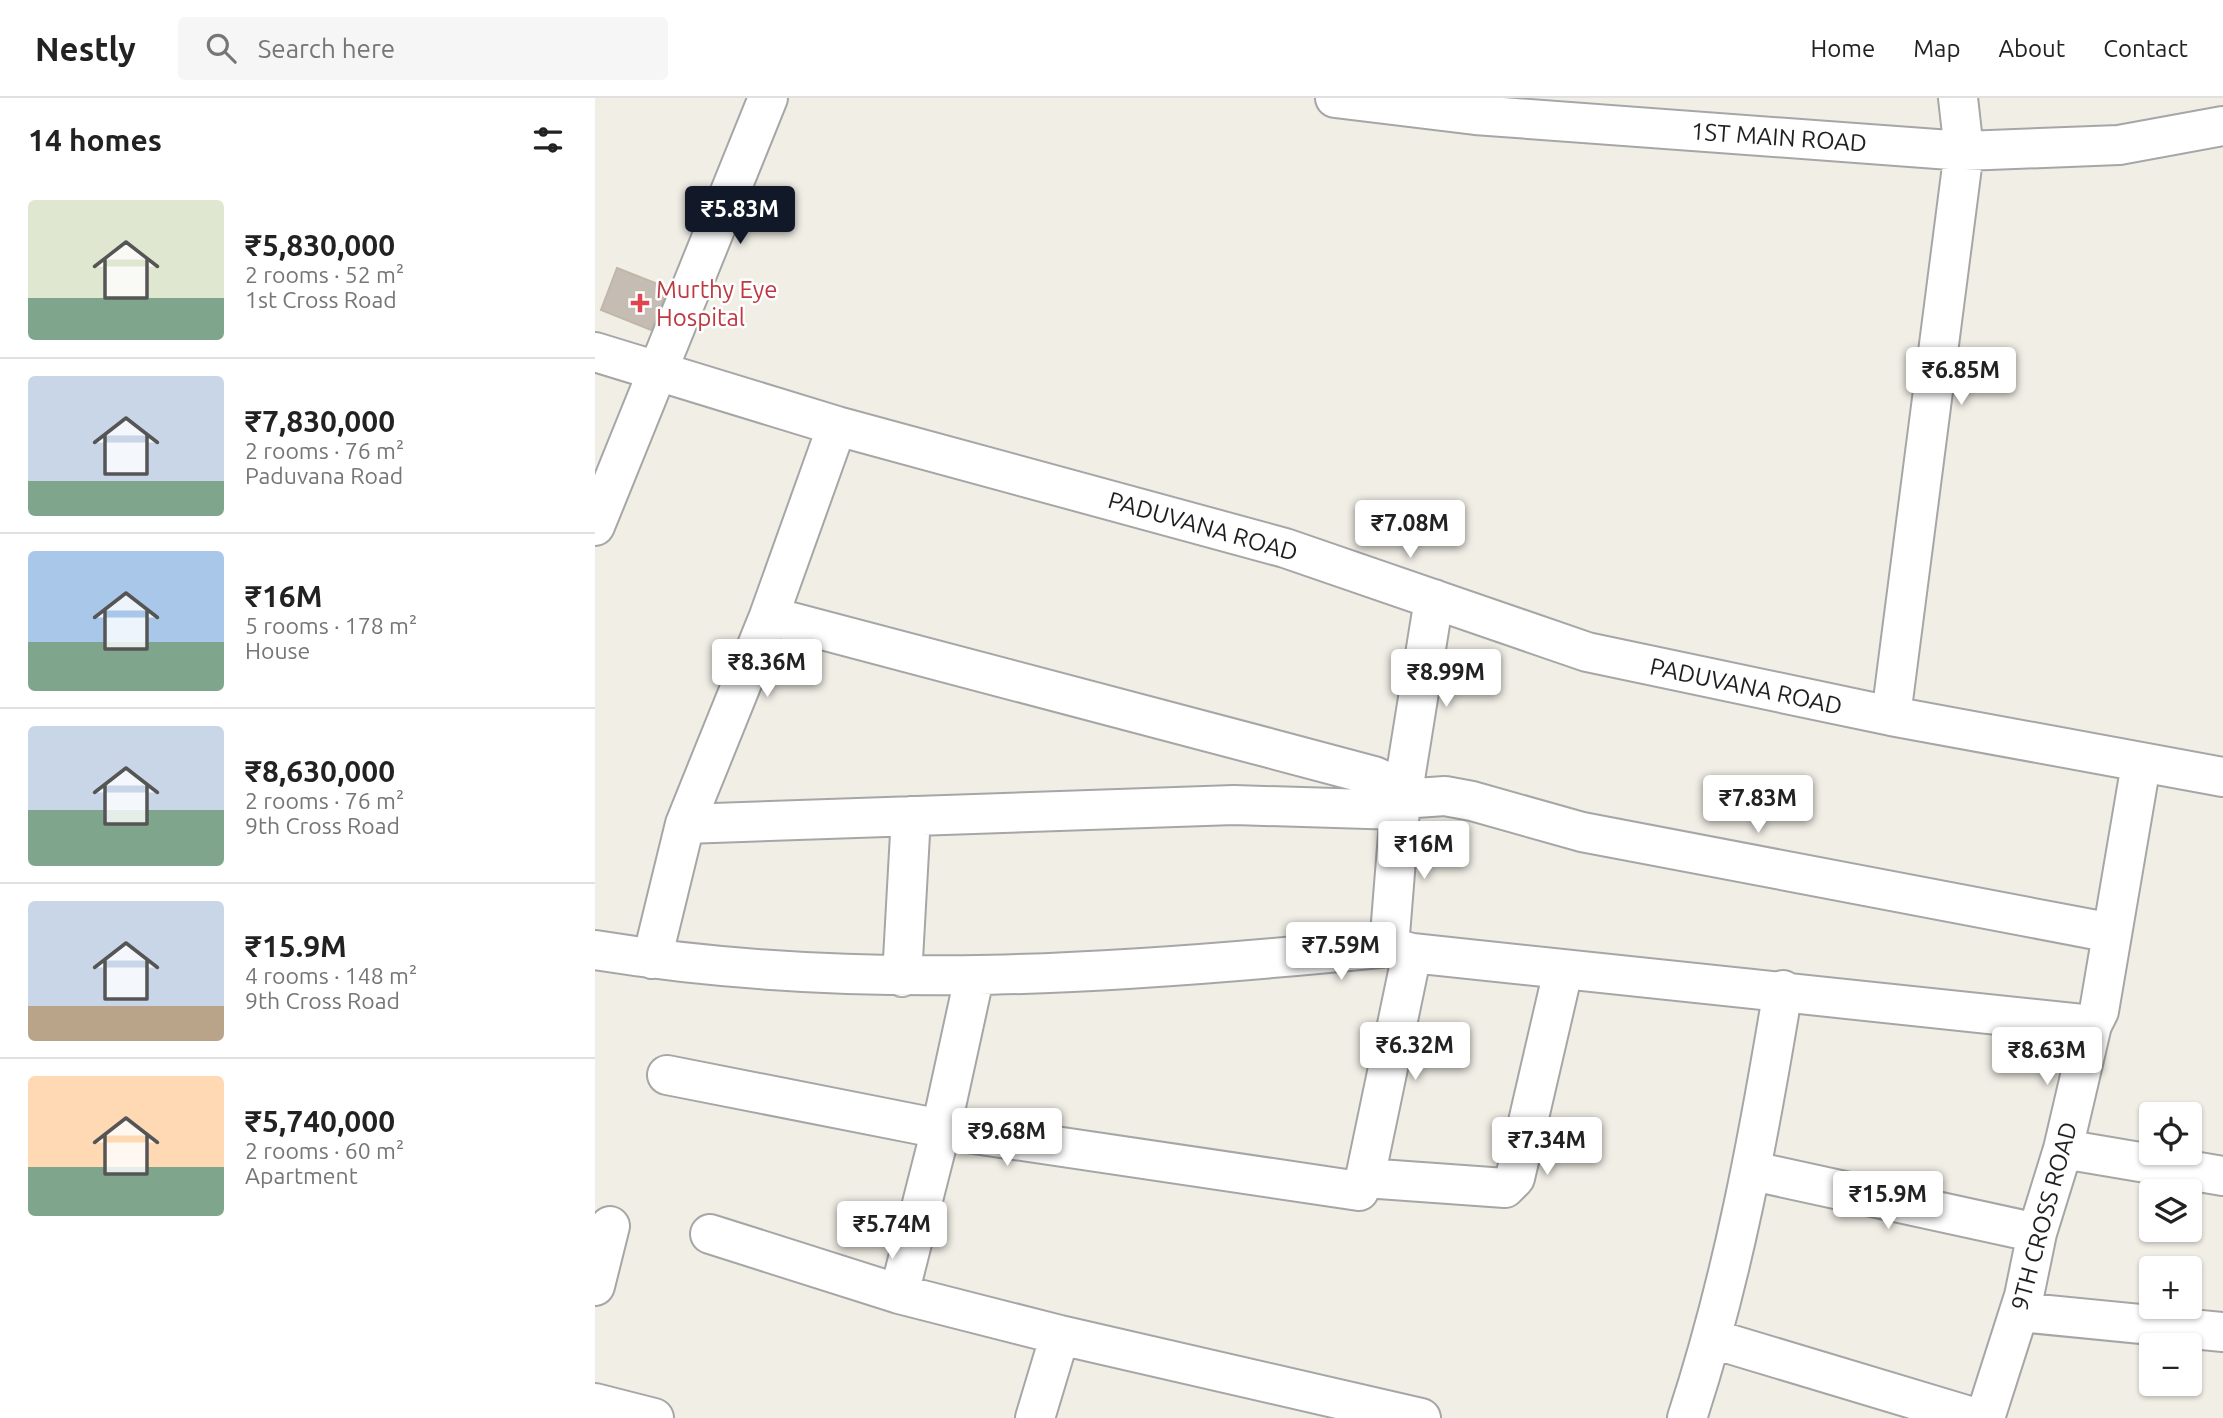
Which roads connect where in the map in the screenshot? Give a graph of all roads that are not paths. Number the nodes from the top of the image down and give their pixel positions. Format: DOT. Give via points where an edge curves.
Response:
graph roads {
  1 [pos="768,98"];
  2 [pos="1335,98"];
  3 [pos="1958,98"];
  4 [pos="2223,126"];
  5 [pos="1964,151"];
  6 [pos="595,352"];
  7 [pos="656,371"];
  8 [pos="837,426"];
  9 [pos="595,526"];
  10 [pos="1434,600"];
  11 [pos="769,616"];
  12 [pos="1891,716"];
  13 [pos="2141,764"];
  14 [pos="2223,777"];
  15 [pos="1401,800"];
  16 [pos="911,816"];
  17 [pos="685,824"];
  18 [pos="2112,933"];
  19 [pos="595,950"];
  20 [pos="1400,950"];
  21 [pos="652,959"];
  22 [pos="1563,971"];
  23 [pos="902,977"];
  24 [pos="974,978"];
  25 [pos="1783,990"];
  26 [pos="2092,1025"];
  27 [pos="667,1075"];
  28 [pos="941,1129"];
  29 [pos="2063,1149"];
  30 [pos="1753,1171"];
  31 [pos="2223,1176"];
  32 [pos="1365,1178"];
  33 [pos="610,1226"];
  34 [pos="2037,1233"];
  35 [pos="710,1234"];
  36 [pos="595,1286"];
  37 [pos="899,1294"];
  38 [pos="2019,1312"];
  39 [pos="2223,1332"];
  40 [pos="1060,1335"];
  41 [pos="1713,1339"];
  42 [pos="595,1403"];
  43 [pos="653,1418"];
  44 [pos="1035,1418"];
  45 [pos="1421,1418"];
  46 [pos="1687,1418"];
  47 [pos="1976,1418"];
  48 [pos="1985,1418"];
  1 -- 7 [label="street"];
  2 -- 5 [label="street, 1ST MAIN ROAD" via="1475,115"];
  3 -- 5 [label="street"];
  4 -- 5 [label="street, 1ST MAIN ROAD" via="2119,145"];
  5 -- 12 [label="street"];
  6 -- 7 [label="street, PADUVANA ROAD"];
  7 -- 8 [label="street, PADUVANA ROAD"];
  7 -- 9 [label="street"];
  8 -- 10 [label="street, PADUVANA ROAD" via="1285,548"];
  8 -- 11 [label="street"];
  10 -- 12 [label="street, PADUVANA ROAD" via="1587,652"];
  10 -- 15 [label="street"];
  11 -- 15 [label="street" via="1374,776"];
  11 -- 17 [label="street"];
  12 -- 13 [label="street, PADUVANA ROAD"];
  13 -- 14 [label="street, PADUVANA ROAD"];
  13 -- 18 [label="street, 9TH CROSS ROAD"];
  15 -- 16 [label="street"];
  15 -- 18 [label="street" via="1445,796 1472,801 1582,832"];
  15 -- 20 [label="street"];
  16 -- 17 [label="street"];
  16 -- 23 [label="street"];
  17 -- 21 [label="street"];
  18 -- 26 [label="street, 9TH CROSS ROAD" via="2099,1011"];
  19 -- 21 [label="street"];
  20 -- 22 [label="street"];
  20 -- 24 [label="street"];
  20 -- 32 [label="street"];
  21 -- 23 [label="street"];
  22 -- 25 [label="street"];
  22 -- 32 [label="street" via="1515,1178 1505,1188"];
  23 -- 24 [label="street"];
  24 -- 28 [label="street"];
  25 -- 26 [label="street"];
  25 -- 30 [label="street"];
  26 -- 29 [label="street, 9TH CROSS ROAD"];
  27 -- 28 [label="street"];
  28 -- 32 [label="street" via="1359,1191"];
  28 -- 37 [label="street"];
  29 -- 31 [label="street"];
  29 -- 34 [label="street, 9TH CROSS ROAD"];
  30 -- 34 [label="street"];
  30 -- 41 [label="street"];
  33 -- 36 [label="street"];
  34 -- 38 [label="street, 9TH CROSS ROAD"];
  35 -- 37 [label="street"];
  37 -- 40 [label="street"];
  38 -- 39 [label="street"];
  38 -- 48 [label="street, 9TH CROSS ROAD"];
  40 -- 44 [label="street"];
  40 -- 45 [label="street"];
  41 -- 46 [label="street"];
  41 -- 47 [label="street"];
  42 -- 43 [label="street"];
}
